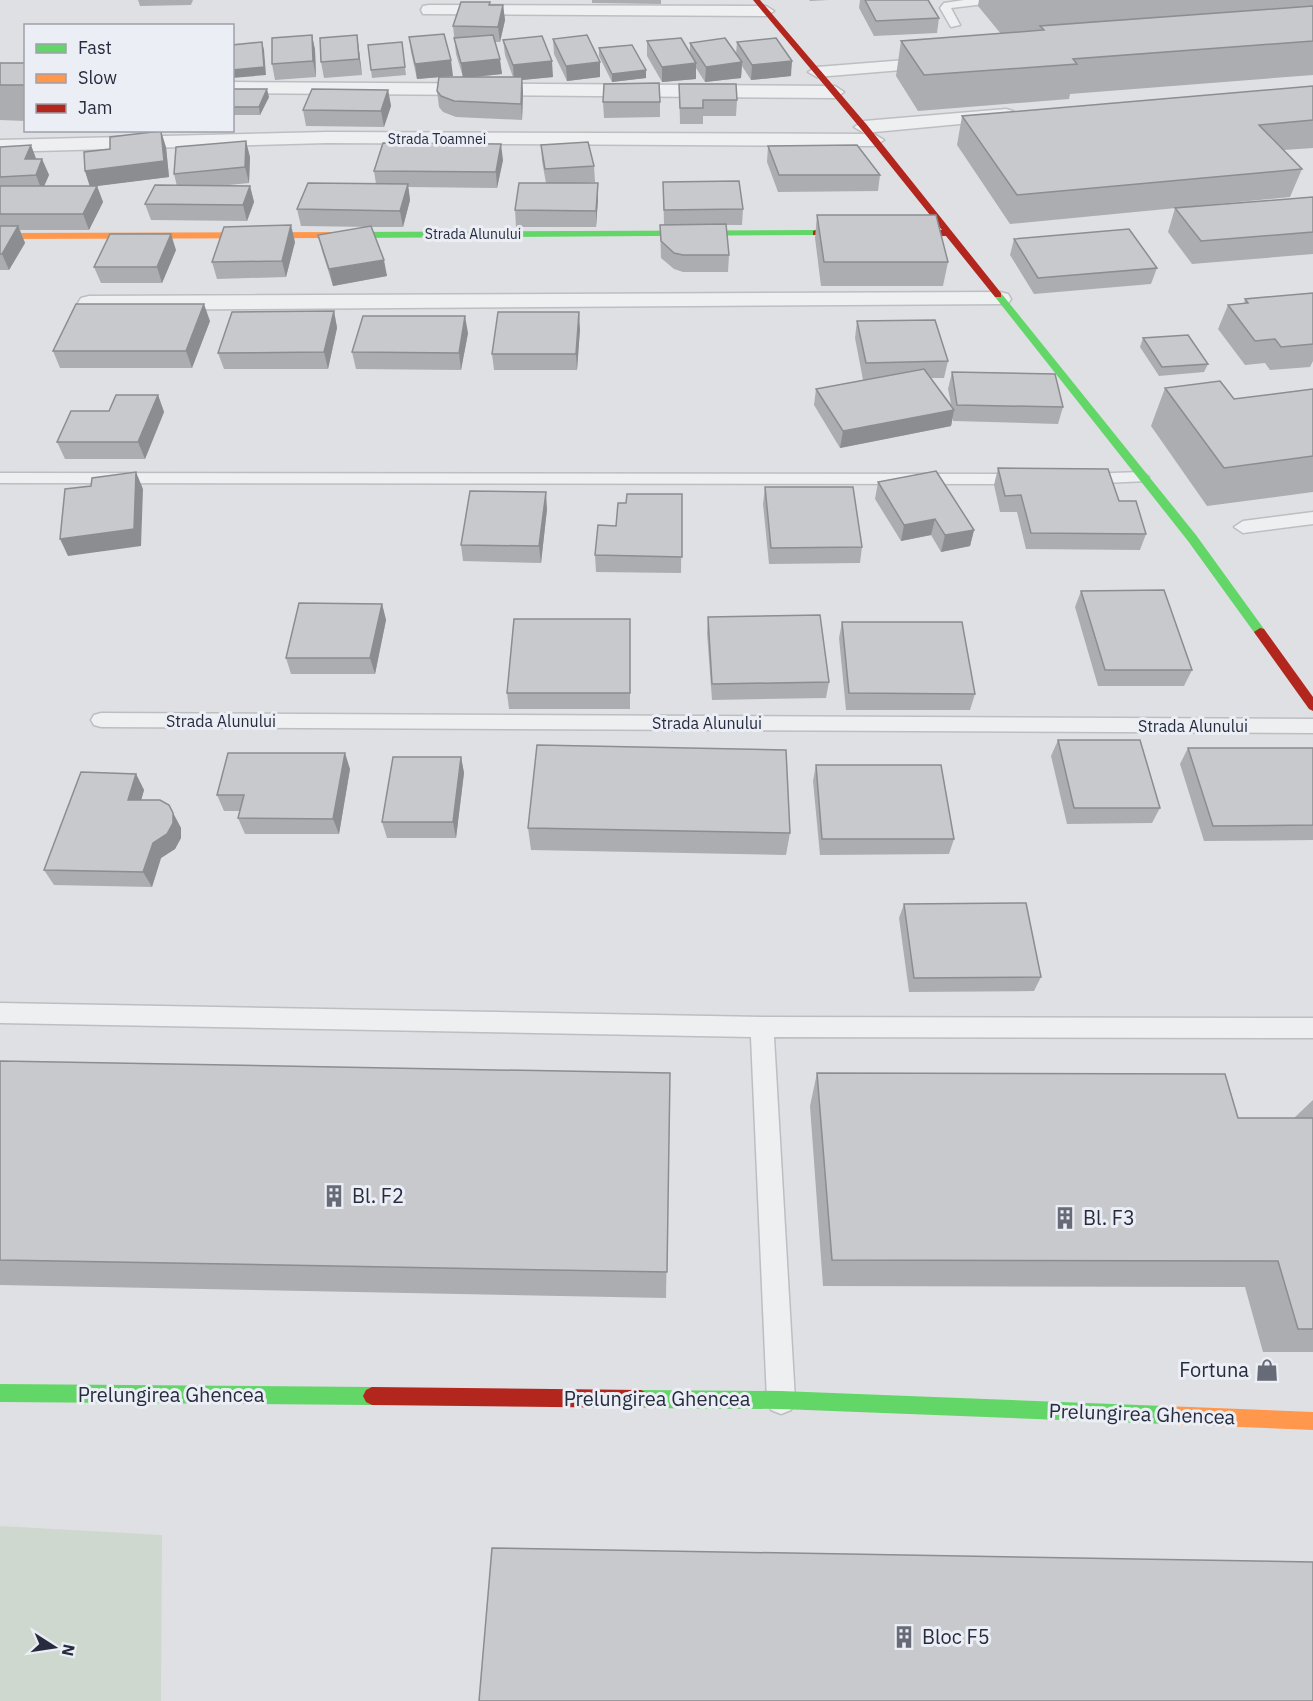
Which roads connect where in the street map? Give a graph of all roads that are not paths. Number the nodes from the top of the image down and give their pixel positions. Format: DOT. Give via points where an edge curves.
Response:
graph roads {
  1 [pos="993,0"];
  2 [pos="761,6"];
  3 [pos="429,10"];
  4 [pos="955,25"];
  5 [pos="956,61"];
  6 [pos="817,72"];
  7 [pos="234,87"];
  8 [pos="835,92"];
  9 [pos="1019,114"];
  10 [pos="869,134"];
  11 [pos="0,146"];
  12 [pos="946,232"];
  13 [pos="0,236"];
  14 [pos="1000,299"];
  15 [pos="89,303"];
  16 [pos="1141,477"];
  17 [pos="0,478"];
  18 [pos="1042,479"];
  19 [pos="1066,479"];
  20 [pos="1313,518"];
  21 [pos="1243,527"];
  22 [pos="1313,706"];
  23 [pos="100,720"];
  24 [pos="1313,726"];
  25 [pos="0,1013"];
  26 [pos="762,1028"];
  27 [pos="1313,1028"];
  28 [pos="0,1393"];
  29 [pos="781,1400"];
  30 [pos="1313,1421"];
  1 -- 4 [label="lane" via="948,5 947,14"];
  2 -- 3 [label="street"];
  2 -- 6 [label="street"];
  5 -- 6 [label="street"];
  6 -- 8 [label="street"];
  7 -- 8 [label="street"];
  8 -- 10 [label="street"];
  9 -- 10 [label="street, Strada Toamnei"];
  10 -- 11 [label="street, Strada Toamnei" via="134,140"];
  10 -- 12 [label="street"];
  12 -- 13 [label="street, Strada Alunului"];
  12 -- 14 [label="street"];
  14 -- 15 [label="street"];
  14 -- 16 [label="street"];
  16 -- 19 [label="lane"];
  16 -- 22 [label="street" via="1192,538"];
  17 -- 18 [label="lane"];
  20 -- 21 [label="lane"];
  23 -- 24 [label="lane, Strada Alunului"];
  25 -- 26 [label="lane"];
  26 -- 27 [label="lane"];
  26 -- 29 [label="lane"];
  28 -- 29 [label="street, Prelungirea Ghencea"];
  29 -- 30 [label="street, Prelungirea Ghencea"];
}
